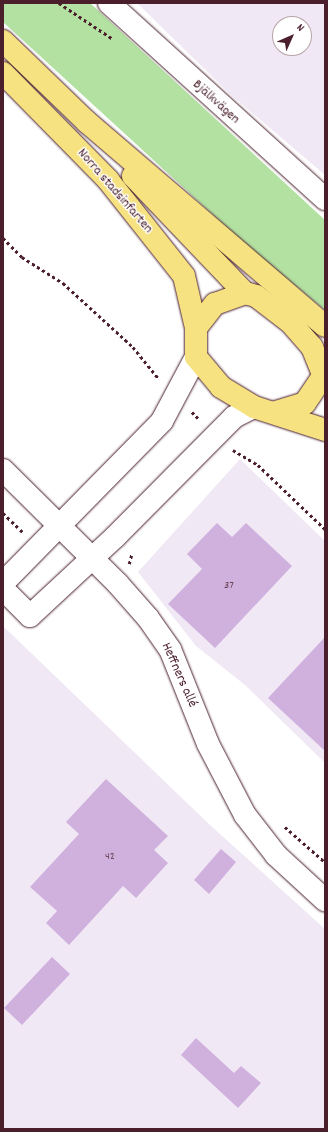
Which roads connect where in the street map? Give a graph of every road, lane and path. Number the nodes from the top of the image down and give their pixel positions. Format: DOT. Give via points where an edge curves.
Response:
graph roads {
  1 [pos="109,3"];
  2 [pos="3,40"];
  3 [pos="3,73"];
  4 [pos="88,122"];
  5 [pos="325,199"];
  6 [pos="3,238"];
  7 [pos="245,293"];
  8 [pos="325,326"];
  9 [pos="196,328"];
  10 [pos="196,357"];
  11 [pos="324,378"];
  12 [pos="165,385"];
  13 [pos="254,407"];
  14 [pos="188,409"];
  15 [pos="276,412"];
  16 [pos="204,424"];
  17 [pos="325,430"];
  18 [pos="227,446"];
  19 [pos="233,450"];
  20 [pos="227,456"];
  21 [pos="3,470"];
  22 [pos="3,513"];
  23 [pos="60,525"];
  24 [pos="325,529"];
  25 [pos="24,534"];
  26 [pos="138,547"];
  27 [pos="92,558"];
  28 [pos="132,572"];
  29 [pos="3,582"];
  30 [pos="3,589"];
  31 [pos="280,822"];
  32 [pos="325,862"];
  33 [pos="325,900"];
  1 -- 5 [label="street, Bjälkvägen"];
  2 -- 4 [label="main road, Norra stadsinfarten"];
  3 -- 9 [label="main road, Norra stadsinfarten" via="108,180 168,254 184,276"];
  4 -- 7 [label="main road, Norra stadsinfarten" via="179,228"];
  4 -- 8 [label="main road, Norra stadsinfarten"];
  6 -- 12 [label="path" via="22,257 63,283 132,347"];
  7 -- 9 [label="main road" via="214,304"];
  7 -- 11 [label="main road, Norra stadsinfarten" via="256,296 291,323 312,347"];
  9 -- 10 [label="main road, Norra stadsinfarten"];
  10 -- 13 [label="main road" via="221,387"];
  10 -- 23 [label="street" via="162,421"];
  11 -- 15 [label="main road, Norra stadsinfarten" via="304,403"];
  13 -- 15 [label="main road"];
  13 -- 27 [label="street" via="234,417"];
  14 -- 16 [label="path"];
  15 -- 17 [label="main road"];
  18 -- 19 [label="path"];
  19 -- 20 [label="path"];
  19 -- 24 [label="path" via="258,465"];
  21 -- 23 [label="street, Heffners allé"];
  22 -- 25 [label="path"];
  23 -- 27 [label="street, Heffners allé"];
  23 -- 29 [label="street"];
  26 -- 28 [label="path" via="129,563"];
  27 -- 30 [label="street" via="30,616"];
  27 -- 33 [label="street, Heffners allé" via="143,613 170,649 208,744 245,815 276,855"];
  31 -- 32 [label="path"];
}
